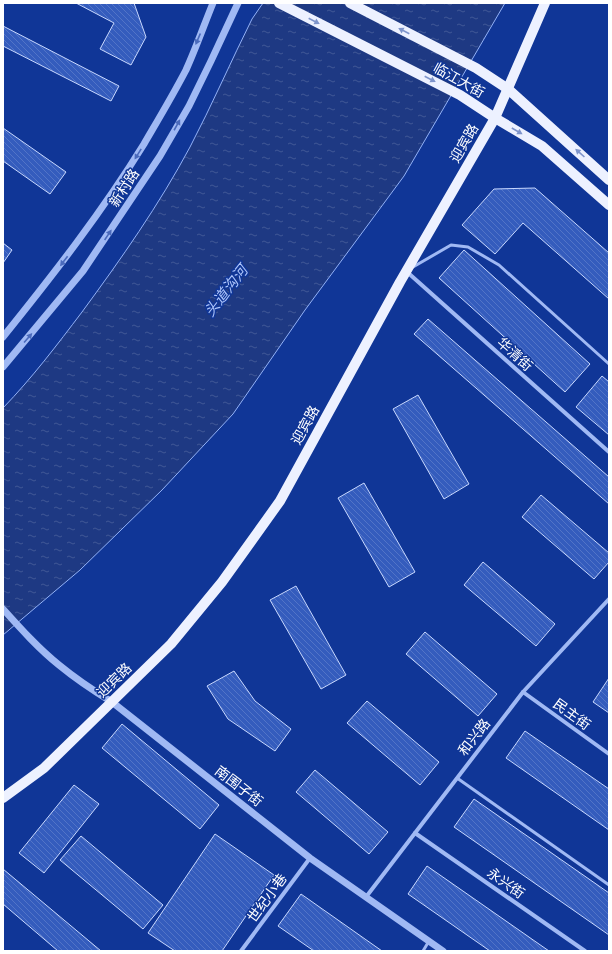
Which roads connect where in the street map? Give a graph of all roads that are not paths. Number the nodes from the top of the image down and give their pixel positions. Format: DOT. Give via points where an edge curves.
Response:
graph roads {
  1 [pos="214,3"];
  2 [pos="238,3"];
  3 [pos="279,3"];
  4 [pos="350,3"];
  5 [pos="545,3"];
  6 [pos="508,90"];
  7 [pos="495,118"];
  8 [pos="609,180"];
  9 [pos="609,205"];
  10 [pos="406,271"];
  11 [pos="3,337"];
  12 [pos="609,364"];
  13 [pos="3,367"];
  14 [pos="609,452"];
  15 [pos="609,599"];
  16 [pos="3,609"];
  17 [pos="523,692"];
  18 [pos="112,702"];
  19 [pos="609,754"];
  20 [pos="456,778"];
  21 [pos="3,798"];
  22 [pos="415,833"];
  23 [pos="310,858"];
  24 [pos="609,885"];
  25 [pos="366,897"];
  26 [pos="429,942"];
  27 [pos="241,951"];
  28 [pos="422,951"];
  29 [pos="443,951"];
  30 [pos="585,951"];
  1 -- 11 [label="street, 新村路, one-way" via="186,70 126,173 91,225"];
  13 -- 2 [label="street, 新村路, one-way" via="84,272 160,156 189,106"];
  3 -- 7 [label="main road, 临江大街, one-way" via="460,95"];
  6 -- 4 [label="main road, 临江大街, one-way" via="476,68"];
  5 -- 6 [label="main road, 迎宾路"];
  6 -- 7 [label="main road, 迎宾路"];
  8 -- 6 [label="main road, 临江大街, one-way"];
  7 -- 9 [label="main road, 临江大街, one-way" via="542,146"];
  7 -- 10 [label="main road, 迎宾路"];
  10 -- 12 [label="lane" via="451,245 468,247 499,266"];
  10 -- 14 [label="street, 华清街"];
  10 -- 18 [label="main road, 迎宾路" via="280,501 222,582 171,644"];
  15 -- 17 [label="street, 和兴路"];
  16 -- 18 [label="street, 南围子街" via="58,665"];
  17 -- 19 [label="street, 民主街"];
  17 -- 20 [label="street, 和兴路"];
  18 -- 21 [label="main road, 迎宾路" via="44,768"];
  18 -- 23 [label="street, 南围子街"];
  20 -- 22 [label="street, 和兴路"];
  20 -- 24 [label="lane"];
  22 -- 25 [label="street, 和兴路"];
  22 -- 30 [label="street, 永兴街"];
  23 -- 25 [label="street, 南围子街"];
  23 -- 27 [label="street, 世纪小巷"];
  25 -- 26 [label="street, 南围子街"];
  26 -- 28 [label="lane"];
  26 -- 29 [label="street, 南围子街"];
}
